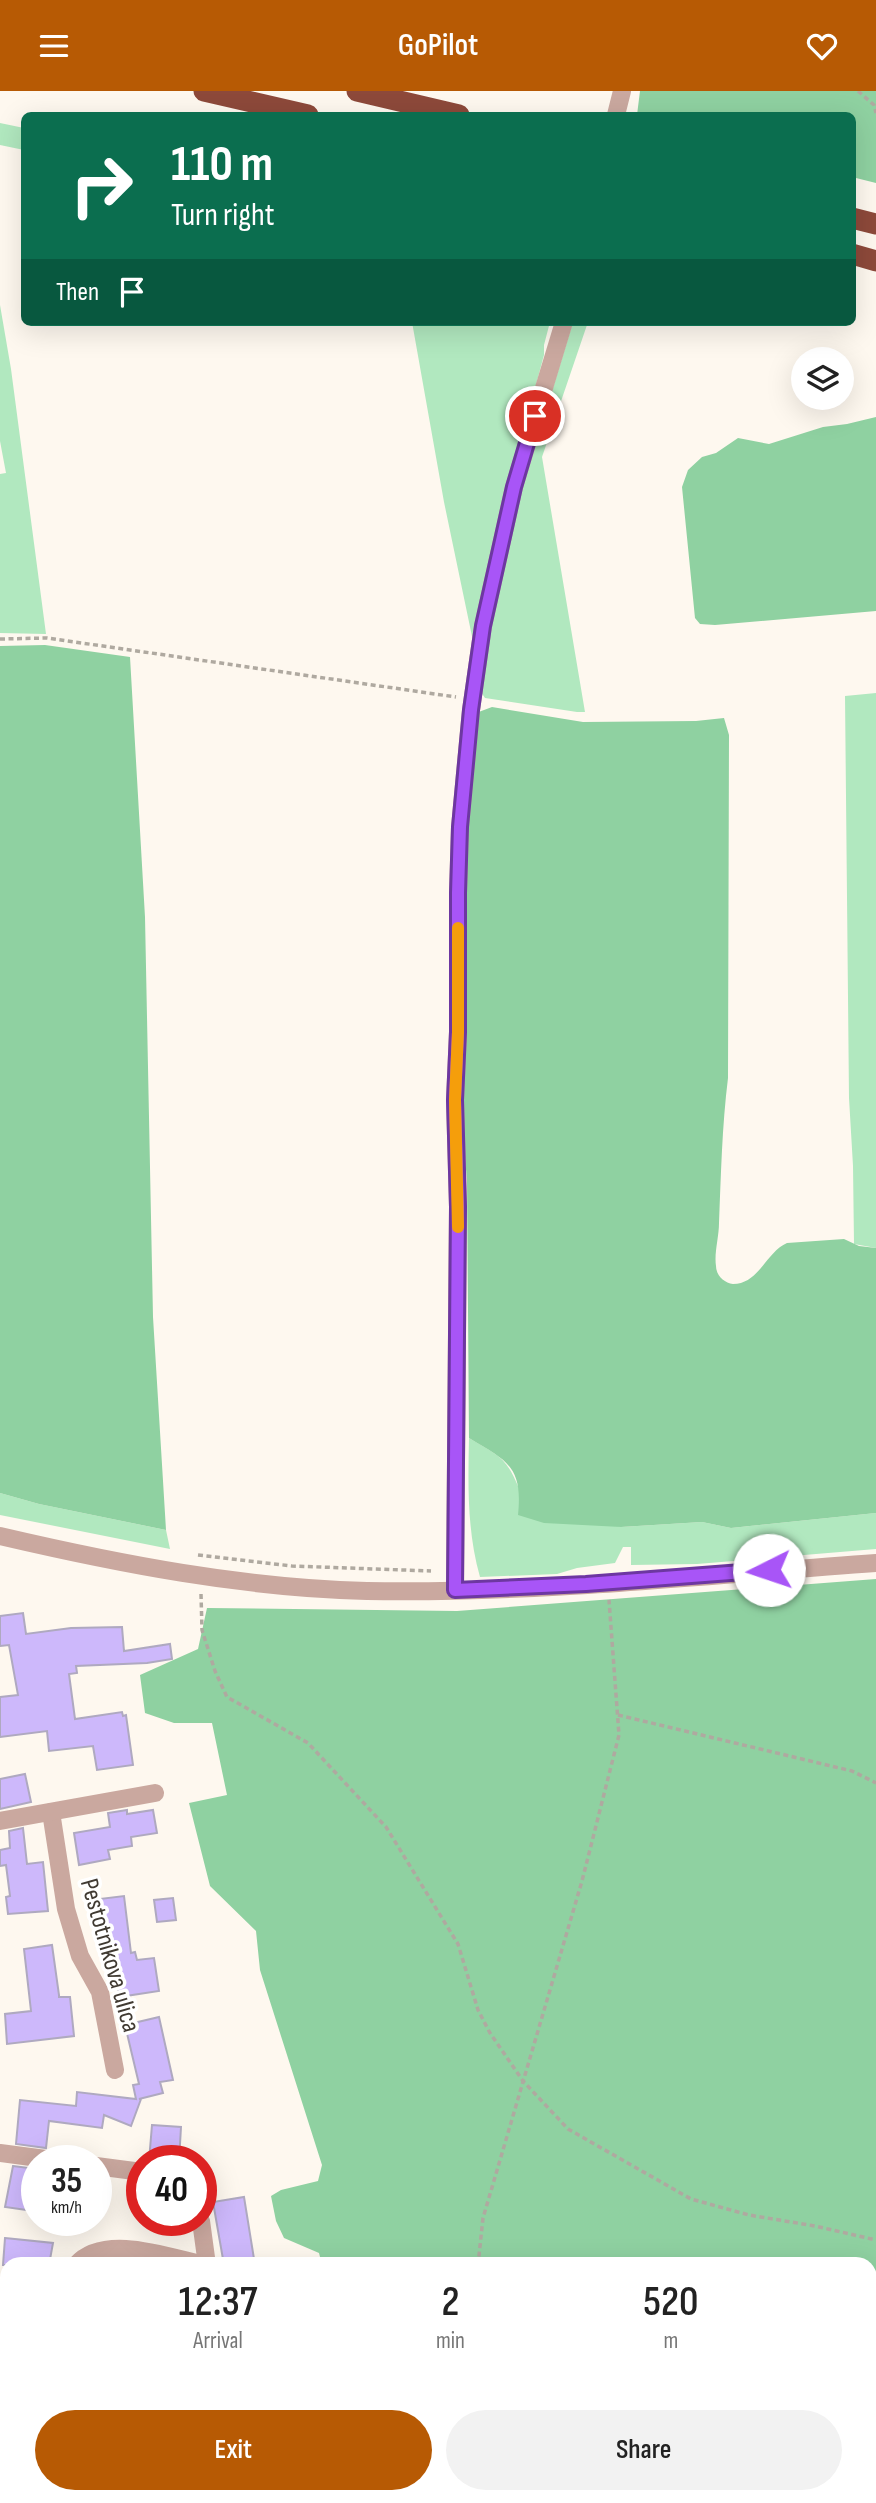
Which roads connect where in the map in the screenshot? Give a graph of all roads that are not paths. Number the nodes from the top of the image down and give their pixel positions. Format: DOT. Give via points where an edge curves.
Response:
graph roads {
  1 [pos="204,91"];
  2 [pos="357,91"];
  3 [pos="622,91"];
  4 [pos="295,112"];
  5 [pos="446,112"];
  6 [pos="617,112"];
  7 [pos="856,219"];
  8 [pos="876,224"];
  9 [pos="856,255"];
  10 [pos="876,261"];
  11 [pos="563,326"];
  12 [pos="0,1536"];
  13 [pos="876,1563"];
  14 [pos="455,1590"];
  15 [pos="155,1793"];
  16 [pos="51,1812"];
  17 [pos="0,1821"];
  18 [pos="114,2070"];
  19 [pos="0,2153"];
  20 [pos="21,2156"];
  21 [pos="203,2236"];
  22 [pos="82,2257"];
  23 [pos="164,2257"];
  24 [pos="205,2257"];
  1 -- 4 [label="highway"];
  2 -- 5 [label="highway"];
  3 -- 6 [label="street"];
  7 -- 8 [label="highway"];
  9 -- 10 [label="highway"];
  11 -- 14 [label="street" via="514,487 483,626 460,827"];
  12 -- 14 [label="street" via="72,1553 265,1583 366,1591"];
  13 -- 14 [label="street"];
  15 -- 16 [label="street"];
  16 -- 17 [label="street"];
  16 -- 18 [label="street, Pestotnikova ulica" via="66,1909 80,1956 100,1992"];
  19 -- 20 [label="street"];
  21 -- 24 [label="street"];
  22 -- 23 [label="street" via="116,2248"];
}
